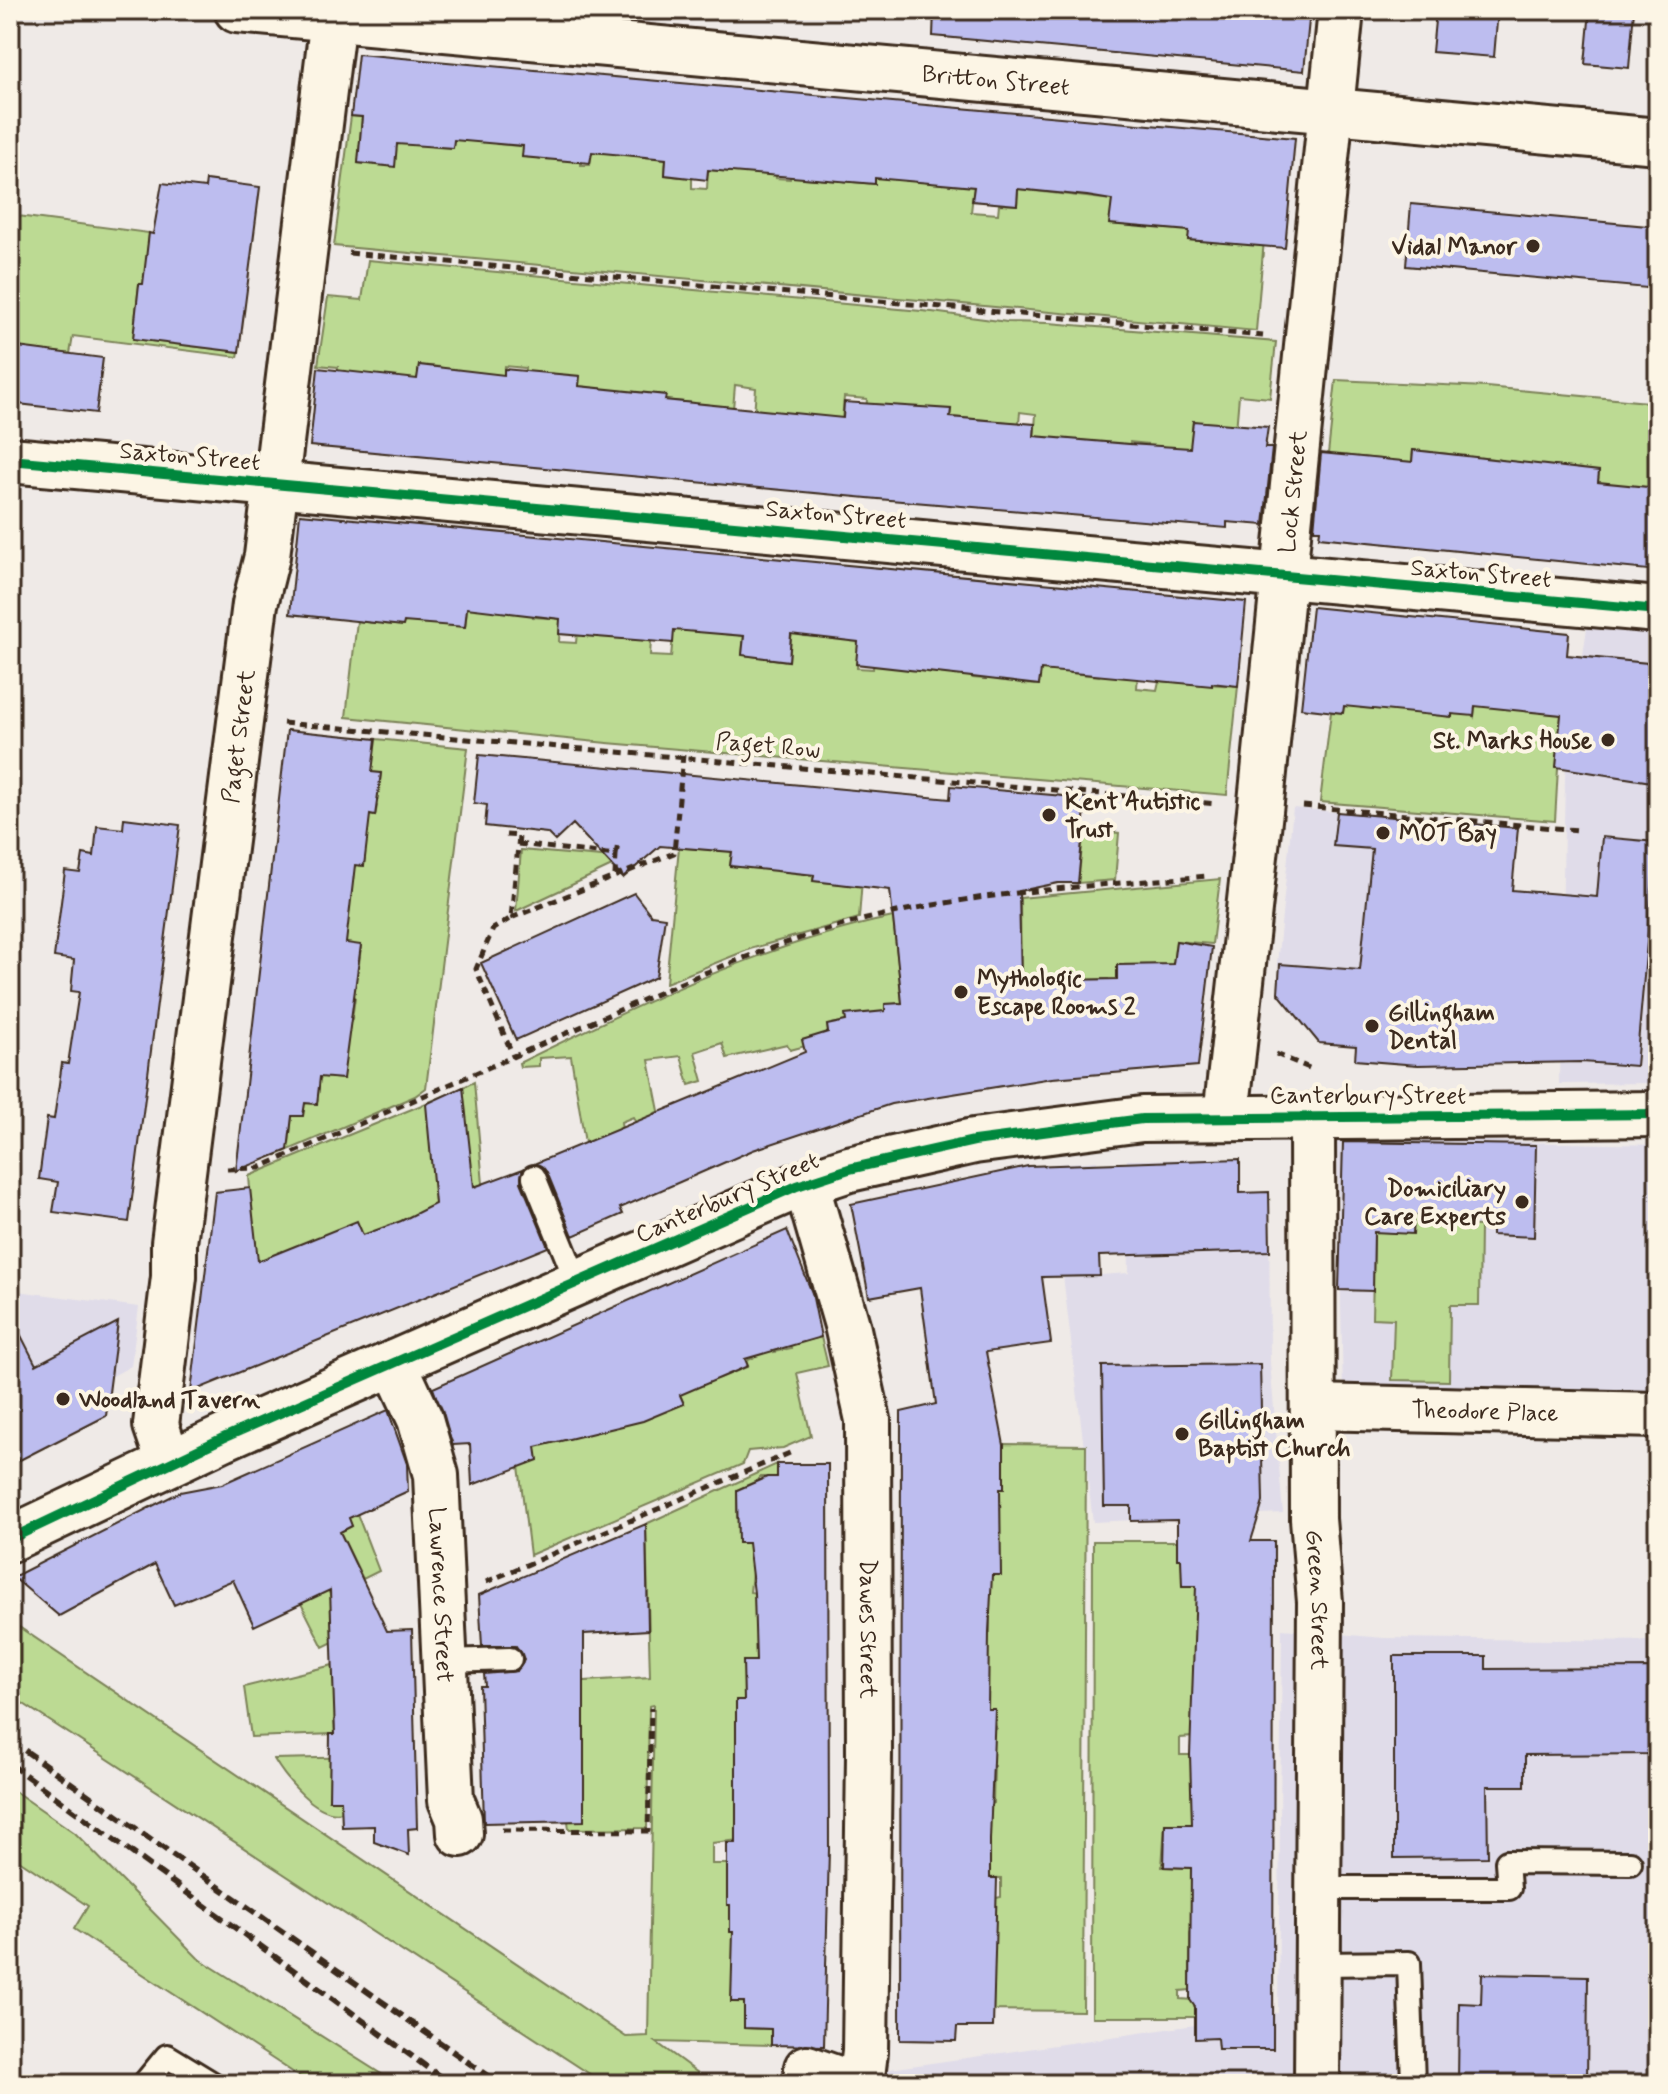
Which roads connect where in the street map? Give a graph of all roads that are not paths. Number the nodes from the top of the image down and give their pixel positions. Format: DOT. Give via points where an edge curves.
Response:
graph roads {
  1 [pos="237,10"];
  2 [pos="1341,10"];
  3 [pos="334,15"];
  4 [pos="1332,110"];
  5 [pos="1658,141"];
  6 [pos="10,460"];
  7 [pos="276,484"];
  8 [pos="1285,575"];
  9 [pos="1658,610"];
  10 [pos="1658,1114"];
  11 [pos="1226,1116"];
  12 [pos="1312,1116"];
  13 [pos="534,1177"];
  14 [pos="806,1183"];
  15 [pos="577,1282"];
  16 [pos="394,1363"];
  17 [pos="1313,1407"];
  18 [pos="1658,1415"];
  19 [pos="169,1463"];
  20 [pos="10,1539"];
  21 [pos="510,1659"];
  22 [pos="446,1661"];
  23 [pos="475,1832"];
  24 [pos="1630,1863"];
  25 [pos="1320,1888"];
  26 [pos="1319,1964"];
  27 [pos="807,2068"];
  28 [pos="144,2084"];
  29 [pos="213,2084"];
  30 [pos="852,2084"];
  31 [pos="861,2084"];
  32 [pos="1317,2084"];
  33 [pos="1413,2084"];
  1 -- 3 [label="street, Britton Street"];
  2 -- 4 [label="street, Lock Street"];
  3 -- 4 [label="street, Britton Street"];
  3 -- 7 [label="street, Paget Street"];
  4 -- 5 [label="street, Britton Street"];
  4 -- 8 [label="street, Lock Street"];
  6 -- 7 [label="street, Saxton Street"];
  7 -- 8 [label="street, Saxton Street"];
  7 -- 19 [label="street, Paget Street" via="255,604 174,1243 156,1425"];
  8 -- 9 [label="street, Saxton Street"];
  8 -- 11 [label="street, Lock Street"];
  10 -- 12 [label="street, Canterbury Street"];
  11 -- 12 [label="street, Canterbury Street"];
  11 -- 14 [label="street, Canterbury Street" via="1142,1119 1012,1134"];
  12 -- 17 [label="street, Green Street"];
  13 -- 15 [label="lane"];
  14 -- 15 [label="street, Canterbury Street"];
  14 -- 31 [label="street, Dawes Street" via="868,1420 869,1755"];
  15 -- 16 [label="street, Canterbury Street"];
  16 -- 19 [label="street, Canterbury Street"];
  16 -- 22 [label="street, Lawrence Street" via="435,1467"];
  17 -- 18 [label="street, Theodore Place"];
  17 -- 25 [label="street, Green Street" via="1313,1519 1320,1588"];
  19 -- 20 [label="street, Canterbury Street"];
  21 -- 22 [label="lane"];
  22 -- 23 [label="street, Lawrence Street" via="451,1800"];
  24 -- 25 [label="lane" via="1507,1862 1509,1888"];
  25 -- 26 [label="street, Green Street"];
  26 -- 32 [label="street, Green Street"];
  26 -- 33 [label="lane" via="1409,1963"];
  27 -- 30 [label="street"];
  28 -- 29 [label="lane" via="167,2056"];
}
